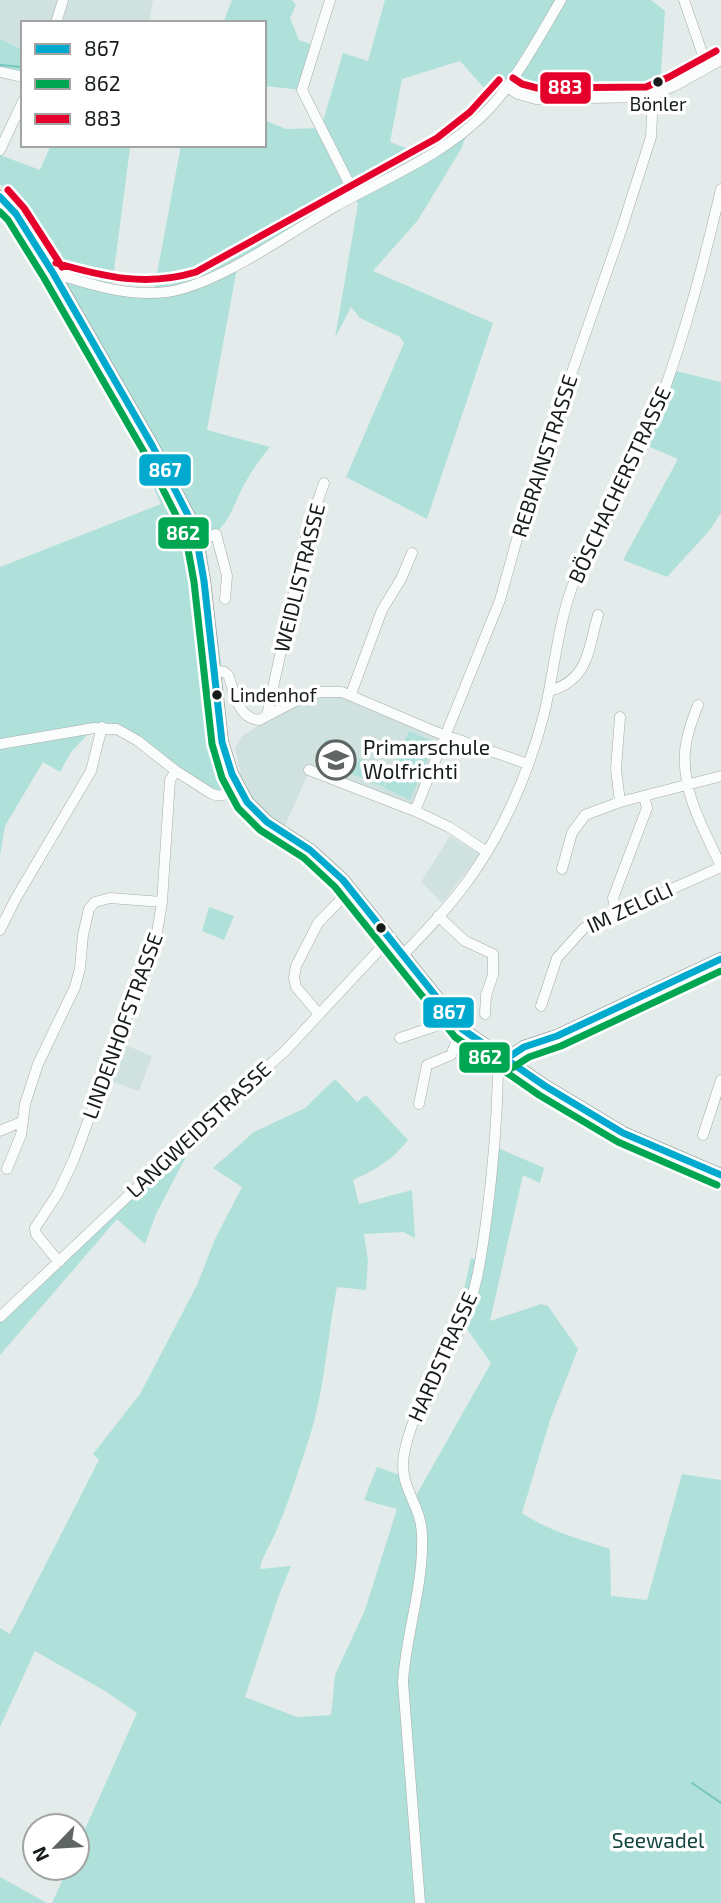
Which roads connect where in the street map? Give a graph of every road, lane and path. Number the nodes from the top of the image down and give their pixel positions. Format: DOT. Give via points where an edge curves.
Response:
graph roads {
  1 [pos="62,0"];
  2 [pos="330,0"];
  3 [pos="561,0"];
  4 [pos="684,0"];
  5 [pos="57,21"];
  6 [pos="721,60"];
  7 [pos="707,67"];
  8 [pos="0,72"];
  9 [pos="21,77"];
  10 [pos="506,87"];
  11 [pos="648,97"];
  12 [pos="21,105"];
  13 [pos="0,150"];
  14 [pos="721,189"];
  15 [pos="355,195"];
  16 [pos="0,197"];
  17 [pos="53,273"];
  18 [pos="324,482"];
  19 [pos="197,541"];
  20 [pos="412,553"];
  21 [pos="225,599"];
  22 [pos="598,615"];
  23 [pos="214,670"];
  24 [pos="549,691"];
  25 [pos="351,694"];
  26 [pos="698,705"];
  27 [pos="267,715"];
  28 [pos="620,717"];
  29 [pos="102,727"];
  30 [pos="445,735"];
  31 [pos="0,744"];
  32 [pos="528,764"];
  33 [pos="309,769"];
  34 [pos="176,771"];
  35 [pos="721,776"];
  36 [pos="687,783"];
  37 [pos="239,788"];
  38 [pos="644,796"];
  39 [pos="620,802"];
  40 [pos="415,811"];
  41 [pos="716,844"];
  42 [pos="487,852"];
  43 [pos="721,866"];
  44 [pos="562,869"];
  45 [pos="351,889"];
  46 [pos="162,902"];
  47 [pos="616,913"];
  48 [pos="438,916"];
  49 [pos="0,930"];
  50 [pos="391,937"];
  51 [pos="404,954"];
  52 [pos="721,959"];
  53 [pos="541,1006"];
  54 [pos="318,1013"];
  55 [pos="485,1014"];
  56 [pos="452,1017"];
  57 [pos="462,1029"];
  58 [pos="400,1038"];
  59 [pos="506,1059"];
  60 [pos="721,1080"];
  61 [pos="419,1104"];
  62 [pos="22,1122"];
  63 [pos="0,1130"];
  64 [pos="703,1135"];
  65 [pos="8,1169"];
  66 [pos="721,1175"];
  67 [pos="59,1262"];
  68 [pos="0,1317"];
  69 [pos="420,1903"];
  1 -- 5 [label="street"];
  2 -- 15 [label="street" via="302,90"];
  3 -- 10 [label="street"];
  4 -- 7 [label="street"];
  6 -- 7 [label="street"];
  7 -- 11 [label="street"];
  8 -- 9 [label="street"];
  10 -- 11 [label="street" via="536,99"];
  10 -- 15 [label="street" via="456,138"];
  11 -- 30 [label="street, REBRAINSTRASSE" via="651,137 528,496 500,600"];
  12 -- 13 [label="street"];
  14 -- 24 [label="street, BÖSCHACHERSTRASSE" via="672,370 643,444 570,591"];
  15 -- 17 [label="street" via="216,275 175,290 150,293 104,288"];
  16 -- 17 [label="main road" via="24,225"];
  17 -- 19 [label="main road" via="179,496"];
  18 -- 27 [label="street, WEIDLISTRASSE" via="307,532"];
  19 -- 21 [label="street" via="216,534 227,576"];
  19 -- 23 [label="main road"];
  20 -- 25 [label="street" via="382,610"];
  22 -- 24 [label="street" via="575,679"];
  23 -- 27 [label="street" via="228,675 245,716 258,720"];
  23 -- 37 [label="main road" via="222,742"];
  24 -- 32 [label="street, BÖSCHACHERSTRASSE"];
  25 -- 27 [label="street" via="314,693"];
  25 -- 30 [label="street"];
  26 -- 36 [label="street" via="687,734"];
  28 -- 39 [label="street" via="616,769"];
  29 -- 31 [label="street"];
  29 -- 34 [label="street" via="117,729 138,741"];
  29 -- 49 [label="street" via="91,771"];
  30 -- 32 [label="street"];
  30 -- 40 [label="street, REBRAINSTRASSE"];
  32 -- 42 [label="street, BÖSCHACHERSTRASSE"];
  33 -- 40 [label="street"];
  34 -- 37 [label="street" via="218,797"];
  34 -- 46 [label="street, LINDENHOFSTRASSE" via="170,780"];
  35 -- 36 [label="street"];
  36 -- 38 [label="street"];
  36 -- 41 [label="street" via="692,803"];
  37 -- 45 [label="main road" via="260,816 310,850"];
  38 -- 39 [label="street"];
  38 -- 47 [label="street" via="647,808 614,898"];
  39 -- 44 [label="street" via="585,815 572,833"];
  40 -- 42 [label="street"];
  41 -- 43 [label="street"];
  42 -- 48 [label="street, BÖSCHACHERSTRASSE"];
  43 -- 47 [label="street, IM ZELGLI"];
  45 -- 50 [label="main road"];
  45 -- 54 [label="street" via="318,923 296,967 296,987"];
  46 -- 62 [label="street" via="110,898 89,909 75,987 38,1065"];
  46 -- 67 [label="street, LINDENHOFSTRASSE" via="156,939 79,1147 58,1193 35,1228"];
  47 -- 53 [label="street, IM ZELGLI" via="584,928 563,949"];
  48 -- 51 [label="street, BÖSCHACHERSTRASSE"];
  48 -- 55 [label="street" via="465,941 493,954"];
  50 -- 51 [label="main road"];
  50 -- 54 [label="street, LANGWEIDSTRASSE"];
  51 -- 56 [label="main road"];
  52 -- 59 [label="main road"];
  54 -- 67 [label="street, LANGWEIDSTRASSE" via="286,1051"];
  56 -- 57 [label="main road"];
  56 -- 58 [label="street"];
  57 -- 59 [label="main road"];
  57 -- 61 [label="street" via="451,1055 427,1065"];
  59 -- 66 [label="main road" via="623,1133"];
  59 -- 69 [label="street, HARDSTRASSE" via="498,1073 496,1147 477,1280 447,1356 425,1392 403,1464 403,1476 421,1520 422,1538 403,1682"];
  60 -- 64 [label="street"];
  62 -- 63 [label="street"];
  62 -- 65 [label="street"];
  67 -- 68 [label="street, LANGWEIDSTRASSE"];
}
